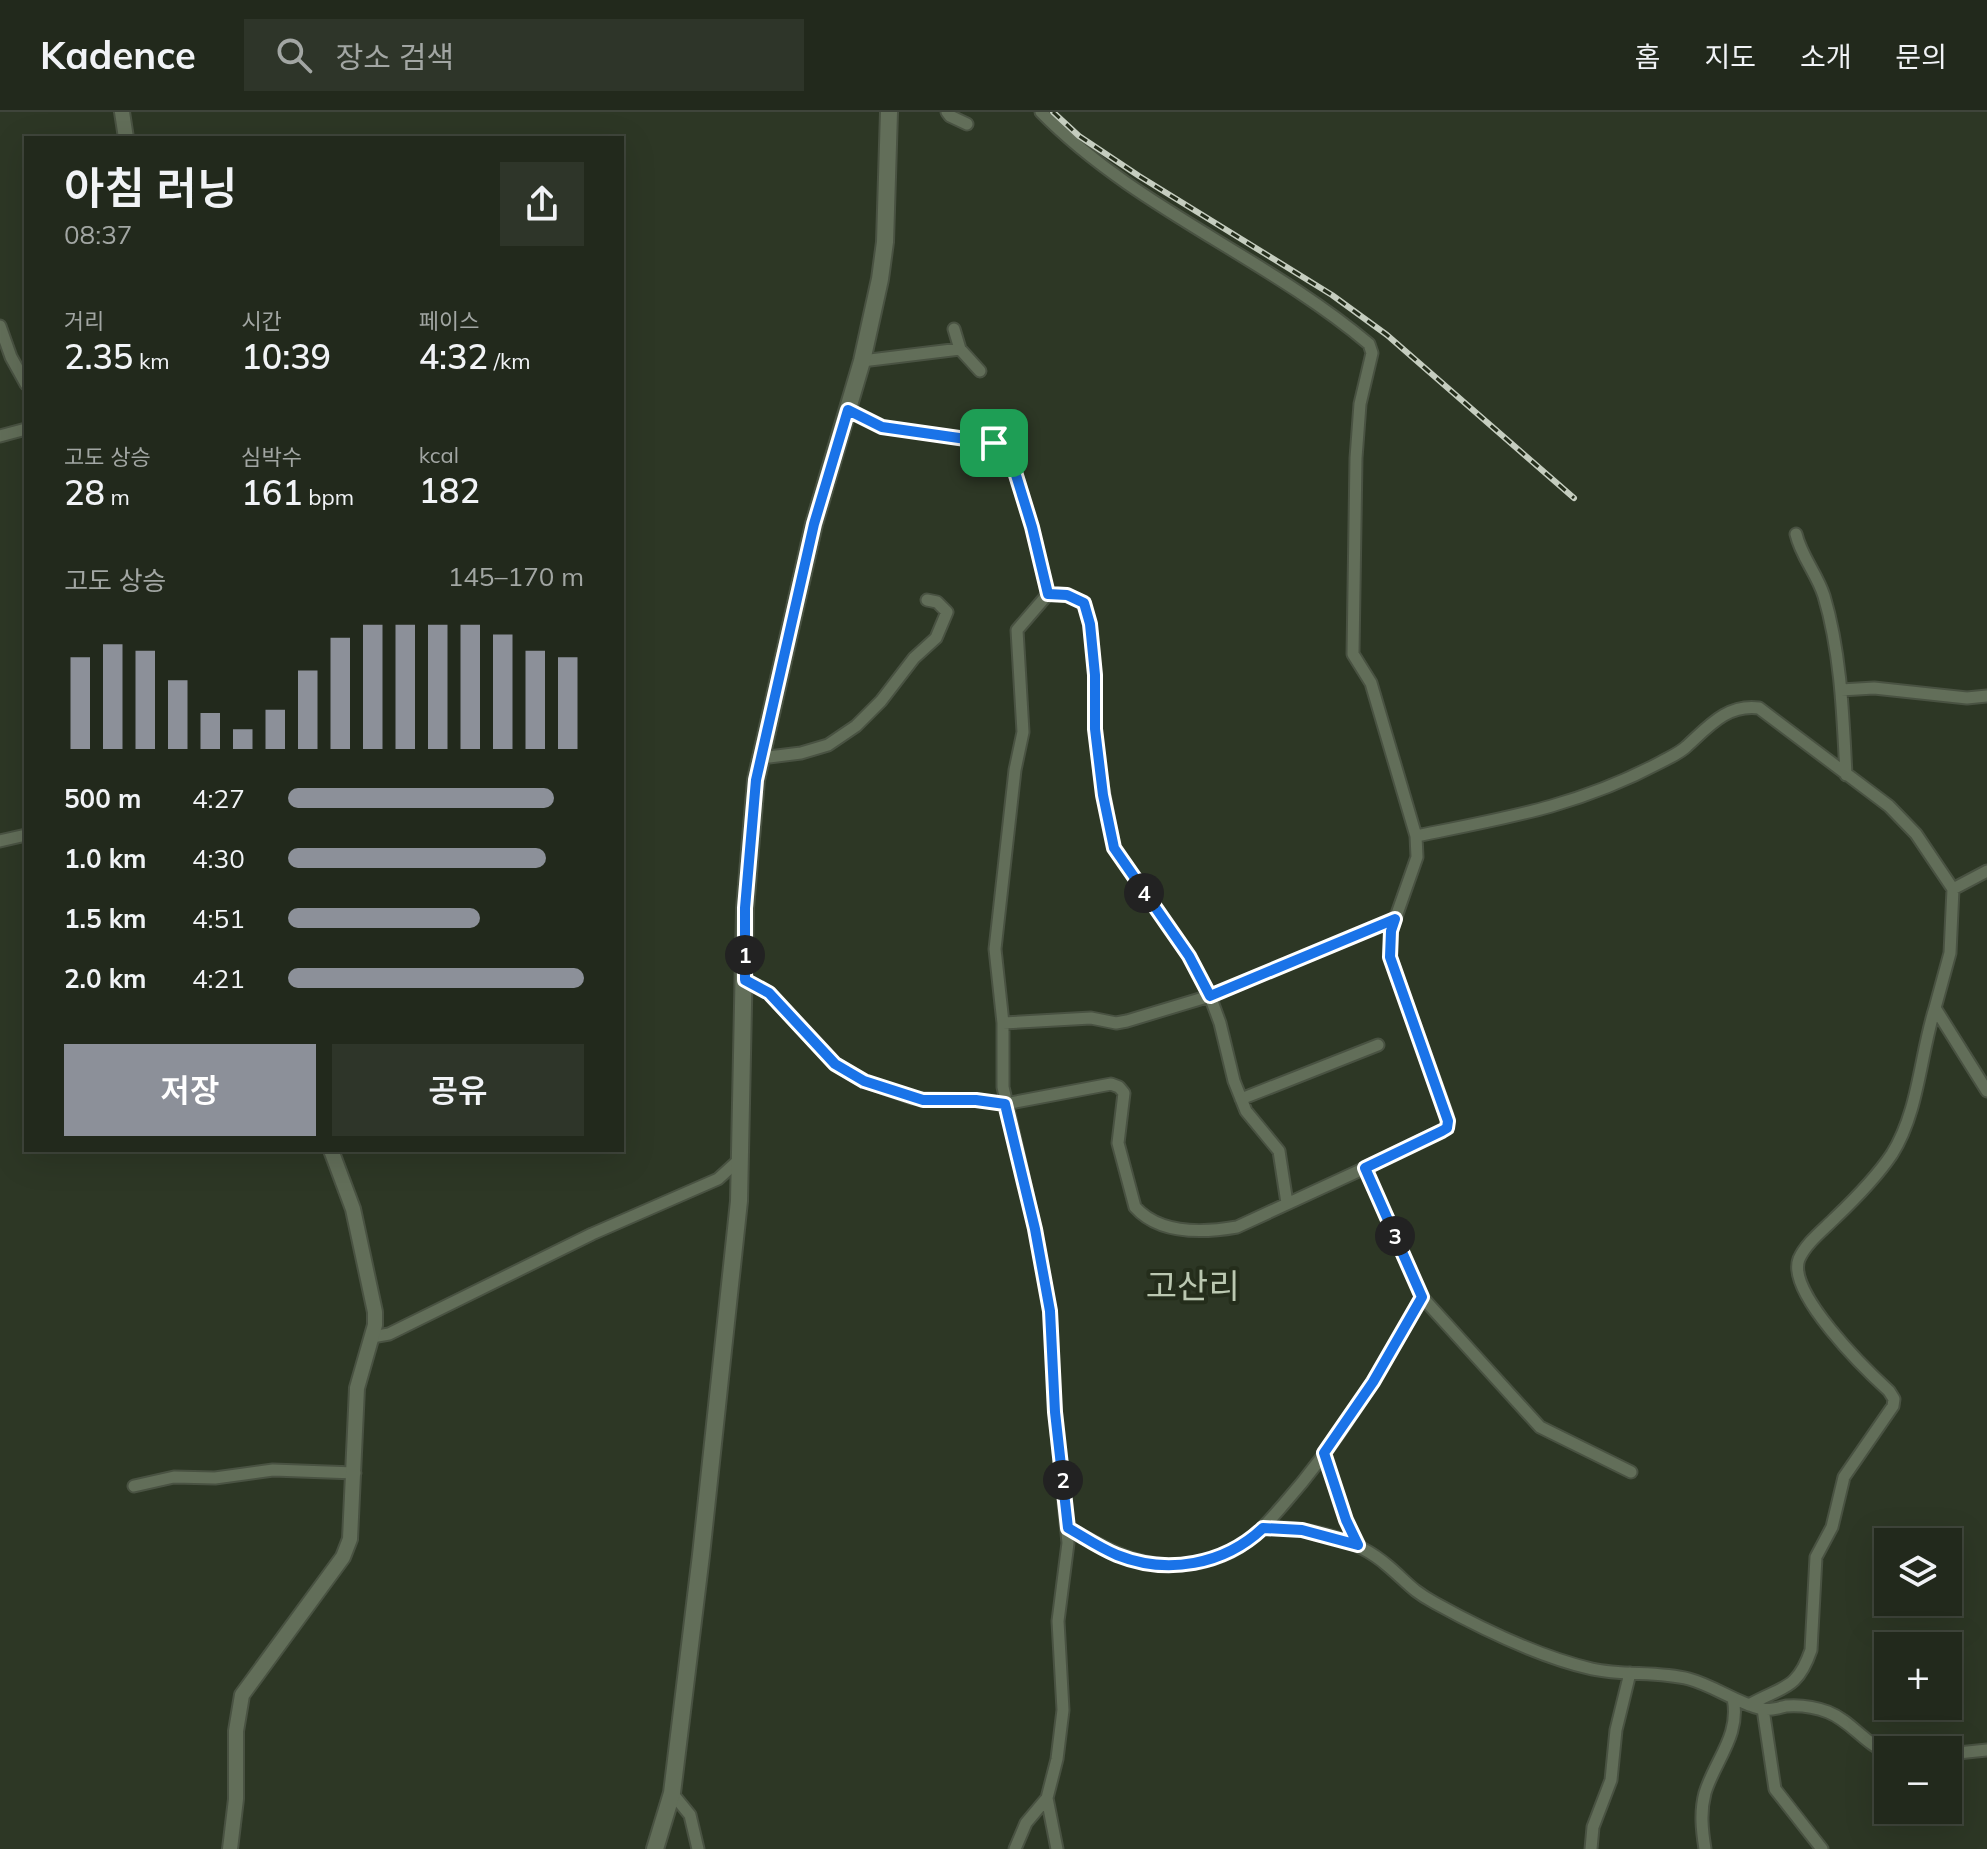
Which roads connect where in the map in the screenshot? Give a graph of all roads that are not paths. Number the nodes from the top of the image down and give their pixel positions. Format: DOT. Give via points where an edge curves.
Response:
graph roads {
  1 [pos="122,112"];
  2 [pos="889,112"];
  3 [pos="947,112"];
  4 [pos="1041,112"];
  5 [pos="967,124"];
  6 [pos="126,136"];
  7 [pos="0,326"];
  8 [pos="954,329"];
  9 [pos="960,349"];
  10 [pos="862,361"];
  11 [pos="980,371"];
  12 [pos="24,380"];
  13 [pos="848,410"];
  14 [pos="24,430"];
  15 [pos="0,436"];
  16 [pos="1796,534"];
  17 [pos="1048,594"];
  18 [pos="927,600"];
  19 [pos="1841,690"];
  20 [pos="1987,696"];
  21 [pos="761,758"];
  22 [pos="1846,775"];
  23 [pos="24,835"];
  24 [pos="1416,836"];
  25 [pos="0,841"];
  26 [pos="1987,871"];
  27 [pos="1953,889"];
  28 [pos="1395,919"];
  29 [pos="745,980"];
  30 [pos="1210,996"];
  31 [pos="1935,1008"];
  32 [pos="1003,1023"];
  33 [pos="1378,1045"];
  34 [pos="1987,1091"];
  35 [pos="1241,1099"];
  36 [pos="1005,1104"];
  37 [pos="332,1152"];
  38 [pos="740,1159"];
  39 [pos="1365,1168"];
  40 [pos="1287,1203"];
  41 [pos="1422,1297"];
  42 [pos="372,1337"];
  43 [pos="1324,1453"];
  44 [pos="1631,1472"];
  45 [pos="355,1473"];
  46 [pos="134,1486"];
  47 [pos="1068,1528"];
  48 [pos="1263,1528"];
  49 [pos="1358,1545"];
  50 [pos="1630,1673"];
  51 [pos="1733,1698"];
  52 [pos="1749,1705"];
  53 [pos="1763,1709"];
  54 [pos="1874,1745"];
  55 [pos="1987,1750"];
  56 [pos="1962,1753"];
  57 [pos="672,1793"];
  58 [pos="1047,1798"];
  59 [pos="230,1849"];
  60 [pos="655,1849"];
  61 [pos="698,1849"];
  62 [pos="1015,1849"];
  63 [pos="1057,1849"];
  64 [pos="1591,1849"];
  65 [pos="1705,1849"];
  66 [pos="1822,1849"];
  1 -- 6 [label="street"];
  2 -- 10 [label="main road" via="885,242"];
  3 -- 5 [label="street"];
  4 -- 24 [label="street" via="1098,165 1307,298 1369,344 1372,353 1360,404 1356,458 1353,654 1371,683"];
  7 -- 12 [label="street"];
  8 -- 9 [label="street"];
  9 -- 10 [label="street"];
  9 -- 11 [label="street"];
  10 -- 13 [label="main road"];
  13 -- 17 [label="street" via="882,427 994,443 1002,449 1011,459"];
  13 -- 21 [label="main road" via="814,524"];
  14 -- 15 [label="street"];
  16 -- 19 [label="street" via="1823,594"];
  17 -- 30 [label="street" via="1084,603 1090,624 1095,729 1114,848 1189,956"];
  17 -- 32 [label="street" via="1017,630 1023,732 995,949"];
  18 -- 21 [label="street" via="947,612 936,638 856,726 828,745"];
  19 -- 20 [label="street"];
  19 -- 22 [label="street"];
  21 -- 29 [label="main road" via="745,908"];
  22 -- 24 [label="street" via="1759,708 1739,707 1719,717 1685,748 1599,792 1503,820"];
  22 -- 27 [label="street" via="1906,822"];
  23 -- 25 [label="street"];
  24 -- 28 [label="street" via="1417,857"];
  26 -- 27 [label="street"];
  27 -- 31 [label="street" via="1950,953"];
  28 -- 30 [label="street"];
  28 -- 39 [label="street" via="1390,957 1448,1121 1442,1131"];
  29 -- 36 [label="street" via="769,993 835,1064 864,1081 923,1100"];
  29 -- 38 [label="main road"];
  30 -- 32 [label="street" via="1116,1023 1091,1018"];
  30 -- 35 [label="street"];
  31 -- 34 [label="street"];
  31 -- 52 [label="street" via="1911,1111 1893,1152 1799,1260 1806,1294 1846,1348 1894,1399 1844,1477 1832,1527 1816,1557 1806,1664 1793,1684"];
  32 -- 36 [label="street"];
  33 -- 35 [label="street"];
  35 -- 40 [label="street" via="1279,1151"];
  36 -- 40 [label="street" via="1111,1084 1119,1087 1124,1093 1118,1143 1135,1207 1171,1228 1237,1227"];
  36 -- 47 [label="street" via="1050,1311"];
  37 -- 42 [label="street" via="363,1251 375,1312"];
  38 -- 42 [label="street" via="718,1179 389,1334"];
  38 -- 57 [label="main road"];
  39 -- 40 [label="street"];
  39 -- 41 [label="street"];
  41 -- 43 [label="street"];
  41 -- 44 [label="street" via="1540,1427"];
  42 -- 45 [label="street" via="357,1388"];
  43 -- 48 [label="street"];
  43 -- 49 [label="street"];
  45 -- 46 [label="street" via="273,1470 174,1477"];
  45 -- 59 [label="street" via="348,1547 242,1695"];
  47 -- 48 [label="street" via="1125,1558 1172,1565 1233,1551"];
  47 -- 58 [label="street" via="1058,1621 1063,1710"];
  48 -- 49 [label="street" via="1302,1530"];
  49 -- 50 [label="street" via="1415,1593 1465,1619 1574,1664"];
  50 -- 51 [label="street" via="1684,1678"];
  50 -- 64 [label="street" via="1611,1780 1593,1827"];
  51 -- 52 [label="street"];
  51 -- 65 [label="street" via="1731,1734 1703,1804"];
  52 -- 53 [label="street"];
  53 -- 54 [label="street" via="1790,1706 1828,1712"];
  53 -- 66 [label="street" via="1775,1789"];
  55 -- 56 [label="street"];
  57 -- 60 [label="main road"];
  57 -- 61 [label="street" via="690,1815"];
  58 -- 62 [label="street" via="1026,1823"];
  58 -- 63 [label="street"];
}
